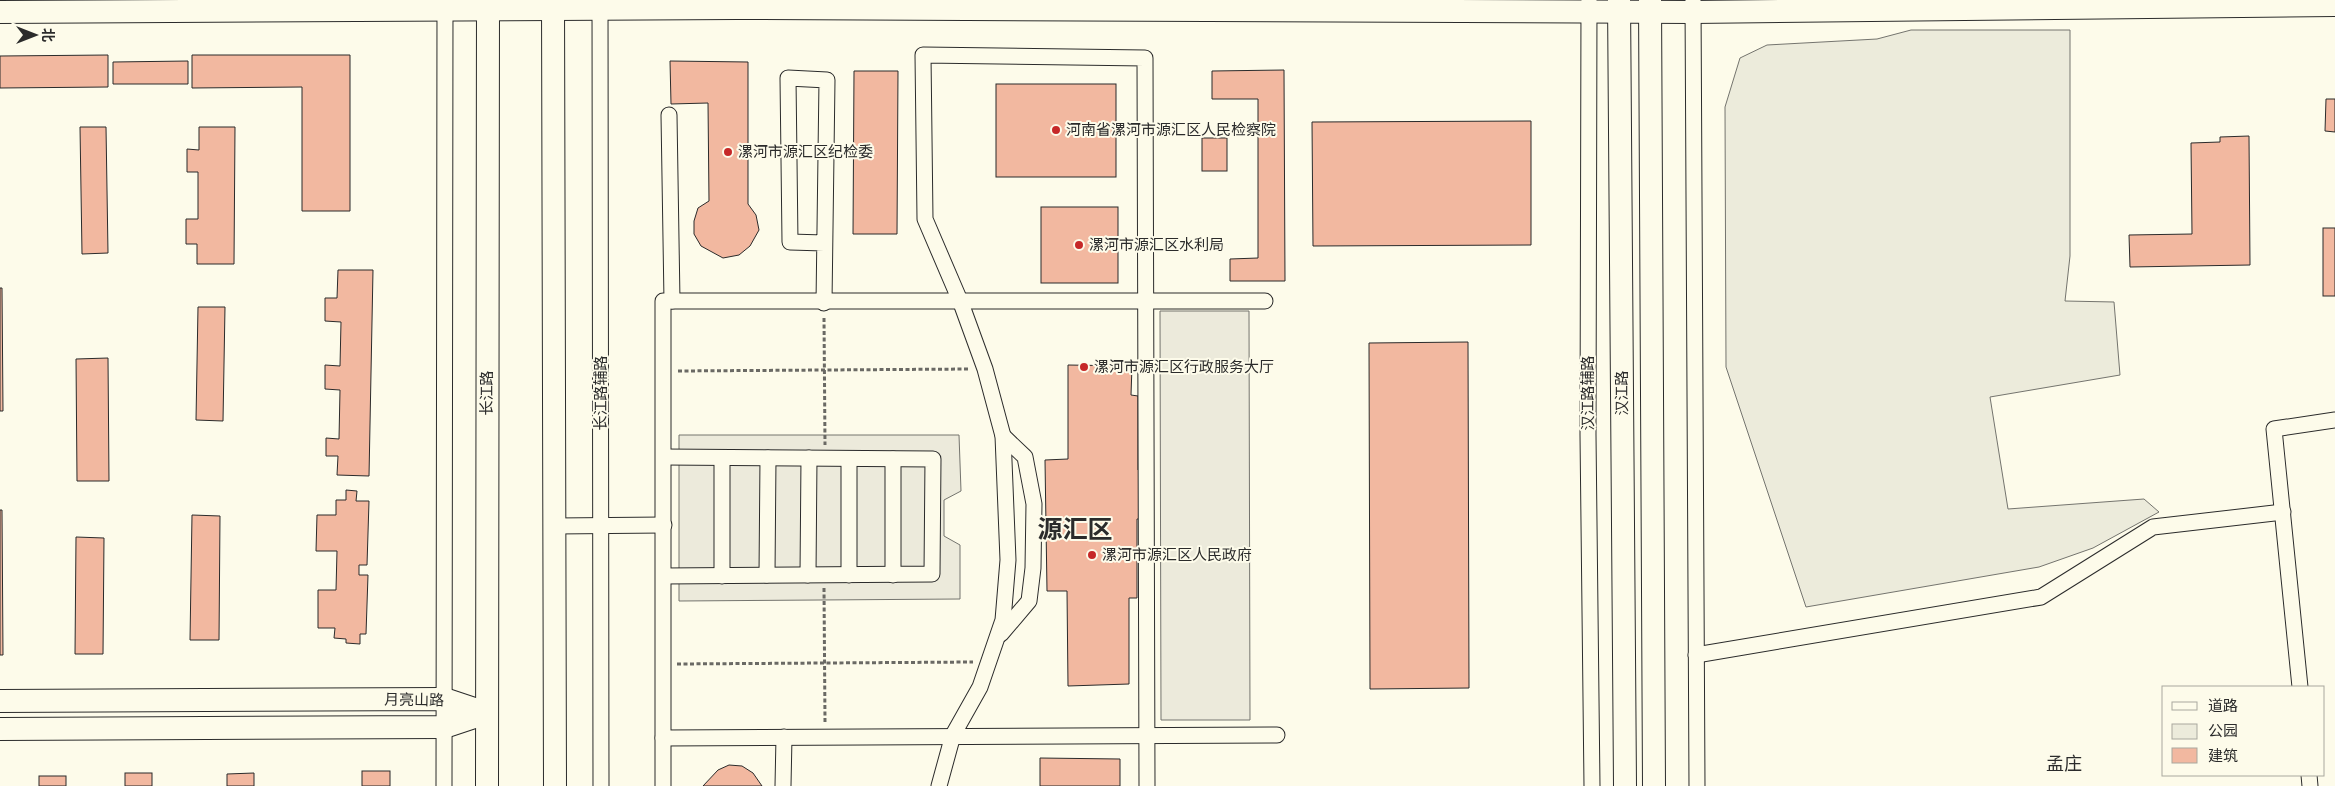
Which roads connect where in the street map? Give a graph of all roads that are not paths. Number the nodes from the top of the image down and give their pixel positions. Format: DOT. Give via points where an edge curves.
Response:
graph roads {
  1 [pos="488,5"];
  2 [pos="553,5"];
  3 [pos="600,5"];
  4 [pos="2335,5"];
  5 [pos="445,6"];
  6 [pos="1589,6"];
  7 [pos="1619,6"];
  8 [pos="1650,6"];
  9 [pos="1693,6"];
  10 [pos="0,12"];
  11 [pos="669,115"];
  12 [pos="824,243"];
  13 [pos="1265,301"];
  14 [pos="672,302"];
  15 [pos="1146,302"];
  16 [pos="824,303"];
  17 [pos="961,303"];
  18 [pos="2335,420"];
  19 [pos="1003,436"];
  20 [pos="664,457"];
  21 [pos="722,458"];
  22 [pos="768,458"];
  23 [pos="809,458"];
  24 [pos="849,459"];
  25 [pos="894,459"];
  26 [pos="2283,512"];
  27 [pos="664,525"];
  28 [pos="555,526"];
  29 [pos="601,526"];
  30 [pos="808,575"];
  31 [pos="850,575"];
  32 [pos="893,575"];
  33 [pos="664,576"];
  34 [pos="722,576"];
  35 [pos="767,576"];
  36 [pos="995,642"];
  37 [pos="1696,655"];
  38 [pos="2300,686"];
  39 [pos="444,699"];
  40 [pos="0,701"];
  41 [pos="486,713"];
  42 [pos="444,727"];
  43 [pos="0,729"];
  44 [pos="953,735"];
  45 [pos="1278,735"];
  46 [pos="784,736"];
  47 [pos="1146,736"];
  48 [pos="663,738"];
  49 [pos="444,786"];
  50 [pos="487,786"];
  51 [pos="555,786"];
  52 [pos="601,786"];
  53 [pos="663,786"];
  54 [pos="783,786"];
  55 [pos="939,786"];
  56 [pos="1147,786"];
  57 [pos="1592,786"];
  58 [pos="1625,786"];
  59 [pos="1654,786"];
  60 [pos="1697,786"];
  1 -- 2 [label="street"];
  1 -- 5 [label="street"];
  1 -- 41 [label="street, 长江路"];
  2 -- 3 [label="street"];
  2 -- 28 [label="street"];
  3 -- 6 [label="street" via="756,8"];
  3 -- 29 [label="street, 长江路辅路"];
  4 -- 9 [label="street"];
  5 -- 10 [label="street"];
  5 -- 39 [label="street"];
  6 -- 7 [label="street"];
  6 -- 57 [label="street, 汉江路辅路" via="1588,435"];
  7 -- 8 [label="street"];
  7 -- 58 [label="street, 汉江路"];
  8 -- 9 [label="street"];
  8 -- 59 [label="street, 汉江路"];
  9 -- 37 [label="street"];
  11 -- 14 [label="street"];
  12 -- 12 [label="street" via="827,80 788,78 790,242"];
  12 -- 16 [label="street"];
  13 -- 15 [label="street"];
  14 -- 16 [label="street"];
  14 -- 20 [label="street" via="663,301"];
  15 -- 17 [label="street"];
  15 -- 17 [label="street" via="1145,58 923,55 925,219"];
  15 -- 47 [label="street"];
  16 -- 17 [label="street"];
  17 -- 19 [label="street" via="985,369"];
  18 -- 26 [label="street" via="2274,429"];
  19 -- 36 [label="street" via="1008,560 1003,620"];
  19 -- 36 [label="street" via="1025,457 1034,504 1033,568 1029,600"];
  20 -- 21 [label="street"];
  20 -- 27 [label="street"];
  21 -- 22 [label="street"];
  21 -- 34 [label="street"];
  22 -- 23 [label="street"];
  22 -- 35 [label="street"];
  23 -- 24 [label="street"];
  23 -- 30 [label="street"];
  24 -- 25 [label="street"];
  24 -- 31 [label="street"];
  25 -- 32 [label="street"];
  25 -- 32 [label="street" via="934,459 932,574"];
  26 -- 37 [label="street" via="2153,527 2042,597"];
  26 -- 38 [label="street"];
  27 -- 29 [label="street"];
  27 -- 33 [label="street"];
  28 -- 29 [label="street"];
  28 -- 51 [label="street"];
  29 -- 52 [label="street, 长江路辅路"];
  30 -- 31 [label="street"];
  30 -- 35 [label="street"];
  31 -- 32 [label="street"];
  33 -- 34 [label="street"];
  33 -- 48 [label="street"];
  34 -- 35 [label="street"];
  36 -- 44 [label="street" via="980,687"];
  37 -- 60 [label="street"];
  39 -- 40 [label="street, 月亮山路"];
  39 -- 41 [label="street, 月亮山路"];
  39 -- 42 [label="street"];
  41 -- 42 [label="street, 月亮山路"];
  41 -- 50 [label="street, 长江路"];
  42 -- 43 [label="street, 月亮山路"];
  42 -- 49 [label="street"];
  44 -- 46 [label="street"];
  44 -- 47 [label="street"];
  44 -- 55 [label="street"];
  45 -- 47 [label="street"];
  46 -- 48 [label="street"];
  46 -- 54 [label="street"];
  47 -- 56 [label="street"];
  48 -- 53 [label="street"];
}
